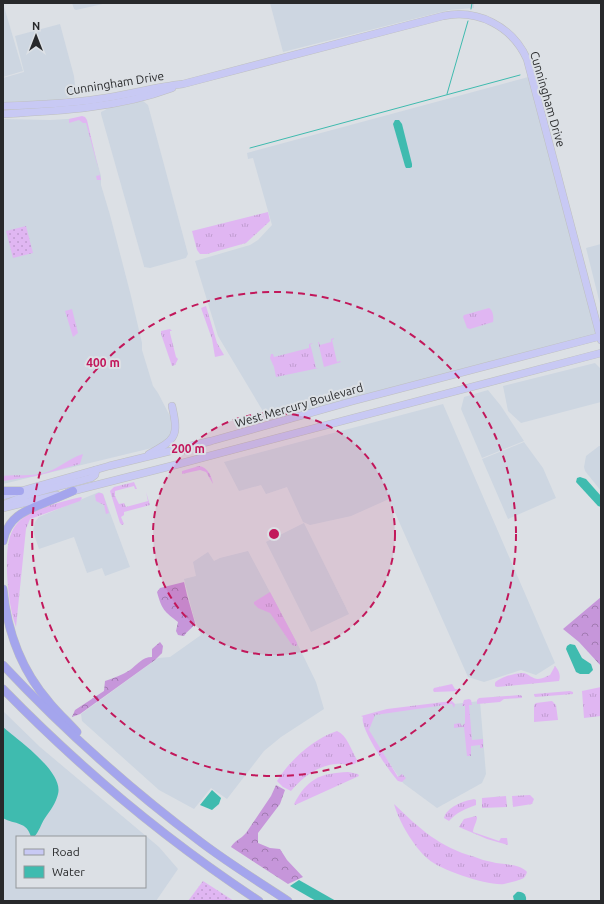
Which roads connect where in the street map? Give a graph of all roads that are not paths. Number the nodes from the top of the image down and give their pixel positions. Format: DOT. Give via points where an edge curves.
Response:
graph roads {
  1 [pos="183,84"];
  2 [pos="3,106"];
  3 [pos="3,114"];
  4 [pos="601,337"];
  5 [pos="601,353"];
  6 [pos="172,406"];
  7 [pos="138,459"];
  8 [pos="96,470"];
  9 [pos="73,490"];
  10 [pos="3,491"];
  11 [pos="20,491"];
  12 [pos="3,496"];
  13 [pos="3,505"];
  14 [pos="3,508"];
  15 [pos="3,541"];
  16 [pos="3,590"];
  17 [pos="3,665"];
  18 [pos="3,689"];
  19 [pos="3,694"];
  20 [pos="24,711"];
  21 [pos="106,765"];
  22 [pos="259,901"];
  23 [pos="288,901"];
  1 -- 2 [label="main road, Cunningham Drive" via="81,102"];
  1 -- 3 [label="main road, Cunningham Drive" via="101,106"];
  1 -- 4 [label="main road, Cunningham Drive" via="448,15 478,16 499,26 517,42 528,64"];
  4 -- 7 [label="main road, West Mercury Boulevard"];
  5 -- 9 [label="main road, West Mercury Boulevard"];
  6 -- 7 [label="main road" via="176,426 173,438 164,446"];
  7 -- 8 [label="main road, West Mercury Boulevard"];
  8 -- 11 [label="main road, West Mercury Boulevard"];
  8 -- 13 [label="main road" via="91,478 29,494"];
  9 -- 14 [label="main road, West Mercury Boulevard"];
  9 -- 15 [label="highway" via="19,515 7,529"];
  10 -- 11 [label="highway"];
  11 -- 12 [label="main road, West Mercury Boulevard"];
  16 -- 21 [label="highway" via="13,638 28,673 49,702"];
  17 -- 21 [label="highway"];
  18 -- 20 [label="highway"];
  19 -- 20 [label="highway"];
  20 -- 22 [label="highway" via="83,766 145,818"];
  21 -- 23 [label="highway" via="202,843"];
}
